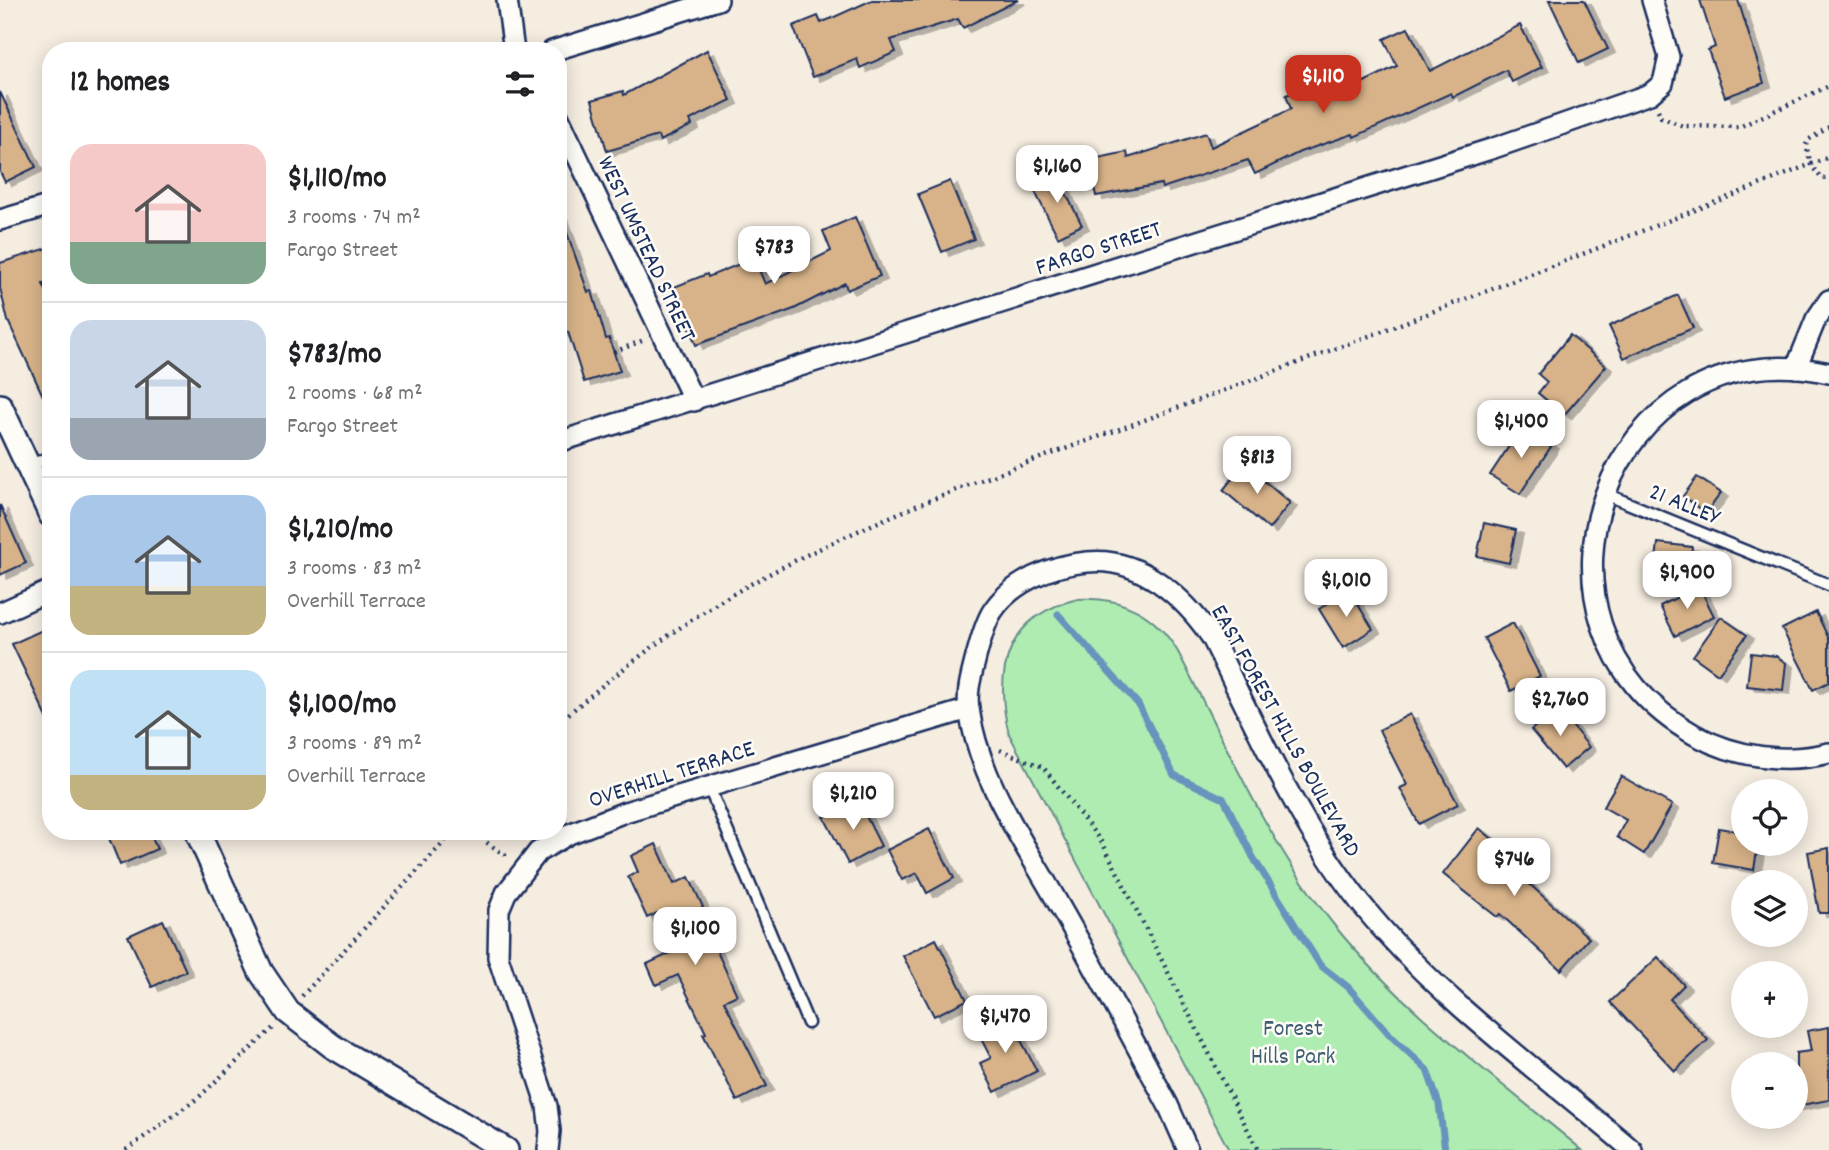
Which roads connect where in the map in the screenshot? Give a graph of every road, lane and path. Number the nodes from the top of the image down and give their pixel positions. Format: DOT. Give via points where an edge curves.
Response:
graph roads {
  1 [pos="507,0"];
  2 [pos="718,0"];
  3 [pos="1653,0"];
  4 [pos="511,42"];
  5 [pos="567,46"];
  6 [pos="1829,86"];
  7 [pos="1650,94"];
  8 [pos="1829,127"];
  9 [pos="567,135"];
  10 [pos="1829,157"];
  11 [pos="1811,165"];
  12 [pos="1829,178"];
  13 [pos="42,208"];
  14 [pos="0,220"];
  15 [pos="1829,300"];
  16 [pos="661,332"];
  17 [pos="614,352"];
  18 [pos="1796,368"];
  19 [pos="1829,373"];
  20 [pos="694,401"];
  21 [pos="0,406"];
  22 [pos="567,439"];
  23 [pos="42,460"];
  24 [pos="28,466"];
  25 [pos="1604,493"];
  26 [pos="42,495"];
  27 [pos="1829,585"];
  28 [pos="42,594"];
  29 [pos="0,613"];
  30 [pos="969,709"];
  31 [pos="567,715"];
  32 [pos="975,736"];
  33 [pos="1829,753"];
  34 [pos="708,785"];
  35 [pos="567,835"];
  36 [pos="201,840"];
  37 [pos="446,840"];
  38 [pos="483,840"];
  39 [pos="559,840"];
  40 [pos="508,890"];
  41 [pos="302,997"];
  42 [pos="808,1023"];
  43 [pos="273,1028"];
  44 [pos="126,1150"];
  45 [pos="506,1150"];
  46 [pos="548,1150"];
  47 [pos="1188,1150"];
  48 [pos="1258,1150"];
  49 [pos="1632,1150"];
  1 -- 4 [label="street"];
  2 -- 5 [label="street"];
  3 -- 7 [label="street" via="1669,57 1663,83"];
  6 -- 7 [label="path" via="1739,127 1683,126 1661,117"];
  7 -- 20 [label="street, FARGO STREET" via="1494,148"];
  8 -- 11 [label="path" via="1808,140"];
  9 -- 16 [label="street, WEST UMSTEAD STREET"];
  10 -- 11 [label="path"];
  11 -- 12 [label="path" via="1822,179"];
  11 -- 31 [label="path" via="1024,464 835,541 754,582 679,631"];
  13 -- 14 [label="street"];
  15 -- 18 [label="street"];
  16 -- 17 [label="path"];
  16 -- 20 [label="street, WEST UMSTEAD STREET"];
  18 -- 19 [label="street"];
  18 -- 25 [label="street" via="1742,372 1668,407 1630,445"];
  20 -- 22 [label="street, FARGO STREET"];
  21 -- 24 [label="street"];
  23 -- 24 [label="lane"];
  24 -- 26 [label="street"];
  25 -- 27 [label="lane, 21 ALLEY"];
  25 -- 33 [label="street" via="1591,550 1591,579 1605,636 1635,686 1679,726 1732,750 1790,758"];
  28 -- 29 [label="street"];
  30 -- 32 [label="street, EAST FOREST HILLS BOULEVARD"];
  30 -- 34 [label="street, OVERHILL TERRACE"];
  30 -- 49 [label="street, EAST FOREST HILLS BOULEVARD" via="968,690 991,614 1021,583 1087,562 1109,563 1130,568 1170,590 1195,613 1212,638 1301,813 1371,916 1430,978"];
  32 -- 47 [label="street, EAST FOREST HILLS BOULEVARD" via="1010,817 1168,1105"];
  32 -- 48 [label="path" via="1043,768 1103,844"];
  34 -- 35 [label="street, OVERHILL TERRACE"];
  34 -- 42 [label="lane"];
  36 -- 45 [label="street" via="261,972 288,1012 332,1046"];
  37 -- 41 [label="path"];
  38 -- 40 [label="path" via="505,855"];
  39 -- 40 [label="street, OVERHILL TERRACE" via="538,852"];
  40 -- 46 [label="street, OVERHILL TERRACE" via="499,910 498,957 547,1106"];
  43 -- 44 [label="path" via="198,1098"];
}
